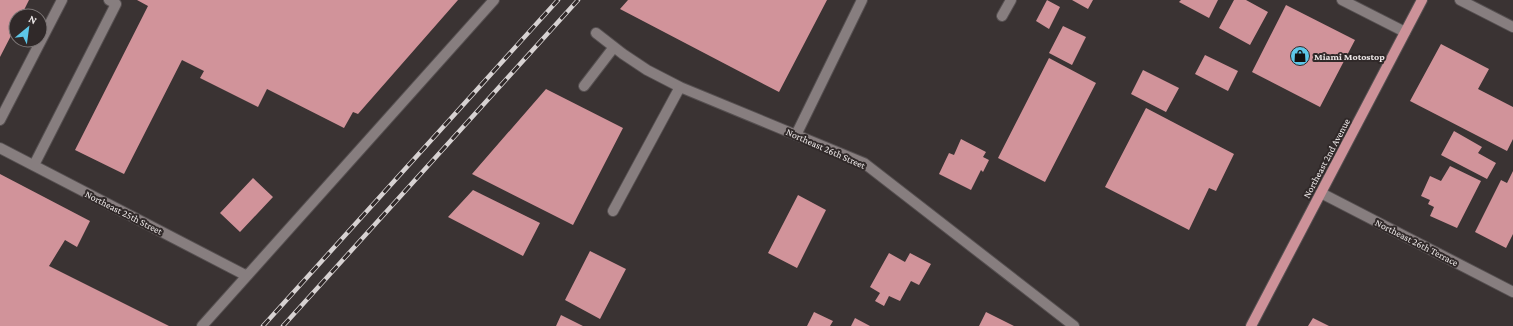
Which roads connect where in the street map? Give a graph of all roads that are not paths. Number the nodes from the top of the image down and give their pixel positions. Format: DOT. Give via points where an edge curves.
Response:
graph roads {
  1 [pos="62,0"];
  2 [pos="109,0"];
  3 [pos="494,0"];
  4 [pos="862,0"];
  5 [pos="1011,0"];
  6 [pos="1342,0"];
  7 [pos="1422,0"];
  8 [pos="1460,0"];
  9 [pos="1002,16"];
  10 [pos="1513,27"];
  11 [pos="1405,32"];
  12 [pos="596,33"];
  13 [pos="614,47"];
  14 [pos="584,86"];
  15 [pos="680,86"];
  16 [pos="0,120"];
  17 [pos="796,135"];
  18 [pos="0,148"];
  19 [pos="34,165"];
  20 [pos="1321,193"];
  21 [pos="613,211"];
  22 [pos="247,276"];
  23 [pos="1513,292"];
  24 [pos="1071,325"];
  25 [pos="202,326"];
  26 [pos="1251,326"];
  1 -- 16 [label="street"];
  2 -- 19 [label="street" via="116,4"];
  3 -- 22 [label="street"];
  4 -- 17 [label="street"];
  5 -- 9 [label="street"];
  6 -- 11 [label="street"];
  7 -- 11 [label="main road, Northeast 2nd Avenue"];
  8 -- 10 [label="street"];
  11 -- 20 [label="main road, Northeast 2nd Avenue"];
  12 -- 13 [label="street, Northeast 26th Street"];
  13 -- 14 [label="street"];
  13 -- 15 [label="street, Northeast 26th Street" via="647,70"];
  15 -- 17 [label="street, Northeast 26th Street"];
  15 -- 21 [label="street"];
  17 -- 24 [label="street, Northeast 26th Street" via="864,163"];
  18 -- 19 [label="street, Northeast 25th Street"];
  19 -- 22 [label="street, Northeast 25th Street"];
  20 -- 23 [label="street, Northeast 26th Terrace"];
  20 -- 26 [label="main road, Northeast 2nd Avenue"];
  22 -- 25 [label="street"];
}
